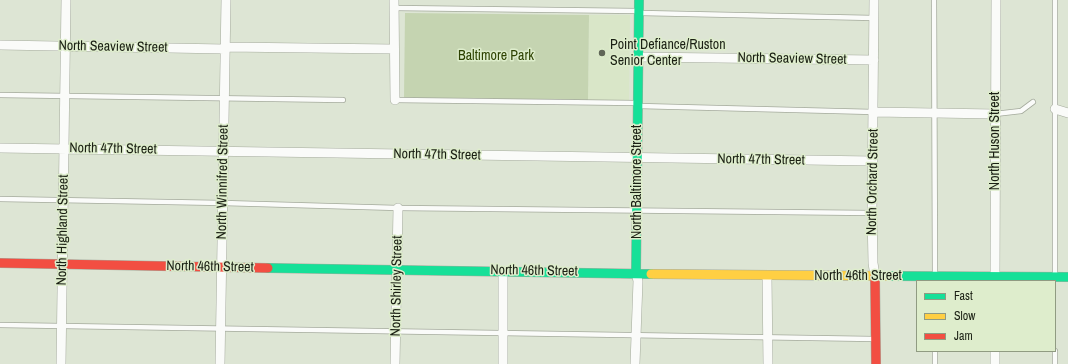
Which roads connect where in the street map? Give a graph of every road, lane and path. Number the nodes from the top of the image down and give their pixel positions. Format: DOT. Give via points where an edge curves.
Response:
graph roads {
  1 [pos="66,0"];
  2 [pos="226,0"];
  3 [pos="639,0"];
  4 [pos="874,0"];
  5 [pos="934,0"];
  6 [pos="996,0"];
  7 [pos="1055,0"];
  8 [pos="394,4"];
  9 [pos="639,12"];
  10 [pos="874,18"];
  11 [pos="0,44"];
  12 [pos="65,46"];
  13 [pos="225,48"];
  14 [pos="394,49"];
  15 [pos="638,57"];
  16 [pos="874,60"];
  17 [pos="0,95"];
  18 [pos="64,96"];
  19 [pos="225,98"];
  20 [pos="343,100"];
  21 [pos="395,100"];
  22 [pos="1033,102"];
  23 [pos="638,104"];
  24 [pos="1055,109"];
  25 [pos="874,112"];
  26 [pos="935,113"];
  27 [pos="1068,113"];
  28 [pos="995,114"];
  29 [pos="0,148"];
  30 [pos="64,149"];
  31 [pos="224,151"];
  32 [pos="638,158"];
  33 [pos="873,161"];
  34 [pos="0,199"];
  35 [pos="63,200"];
  36 [pos="223,203"];
  37 [pos="398,208"];
  38 [pos="637,209"];
  39 [pos="872,213"];
  40 [pos="0,263"];
  41 [pos="62,264"];
  42 [pos="222,267"];
  43 [pos="398,269"];
  44 [pos="504,271"];
  45 [pos="636,273"];
  46 [pos="767,276"];
  47 [pos="875,276"];
  48 [pos="1068,277"];
  49 [pos="935,279"];
  50 [pos="995,279"];
  51 [pos="1055,279"];
  52 [pos="0,325"];
  53 [pos="62,326"];
  54 [pos="220,329"];
  55 [pos="396,332"];
  56 [pos="503,333"];
  57 [pos="636,336"];
  58 [pos="768,338"];
  59 [pos="875,339"];
  60 [pos="935,352"];
  61 [pos="995,352"];
  62 [pos="1055,352"];
  63 [pos="61,364"];
  64 [pos="220,364"];
  65 [pos="395,364"];
  66 [pos="503,364"];
  67 [pos="635,364"];
  68 [pos="768,364"];
  69 [pos="876,364"];
  70 [pos="935,364"];
  71 [pos="995,364"];
  72 [pos="1055,364"];
  1 -- 12 [label="street, North Highland Street"];
  2 -- 13 [label="street, North Winnifred Street"];
  3 -- 9 [label="street, North Baltimore Street"];
  4 -- 10 [label="street, North Orchard Street"];
  5 -- 26 [label="lane"];
  6 -- 28 [label="street, North Huson Street"];
  7 -- 24 [label="lane"];
  8 -- 9 [label="lane"];
  8 -- 14 [label="street"];
  9 -- 10 [label="lane"];
  9 -- 15 [label="street, North Baltimore Street"];
  10 -- 16 [label="street, North Orchard Street"];
  11 -- 12 [label="street, North Seaview Street"];
  12 -- 13 [label="street, North Seaview Street"];
  12 -- 18 [label="street, North Highland Street"];
  13 -- 14 [label="street, North Seaview Street"];
  13 -- 19 [label="street, North Winnifred Street"];
  14 -- 21 [label="street"];
  15 -- 16 [label="street, North Seaview Street"];
  15 -- 23 [label="street, North Baltimore Street"];
  16 -- 25 [label="street, North Orchard Street"];
  17 -- 18 [label="lane"];
  18 -- 19 [label="lane"];
  18 -- 30 [label="street, North Highland Street"];
  19 -- 20 [label="lane"];
  19 -- 31 [label="street, North Winnifred Street"];
  21 -- 23 [label="lane"];
  22 -- 28 [label="lane" via="1021,111"];
  23 -- 25 [label="lane"];
  23 -- 32 [label="street, North Baltimore Street"];
  24 -- 27 [label="street"];
  24 -- 51 [label="lane"];
  25 -- 26 [label="street"];
  25 -- 33 [label="street, North Orchard Street"];
  26 -- 28 [label="street"];
  26 -- 49 [label="lane"];
  28 -- 50 [label="street, North Huson Street"];
  29 -- 30 [label="street, North 47th Street"];
  30 -- 31 [label="street, North 47th Street"];
  30 -- 35 [label="street, North Highland Street"];
  31 -- 32 [label="street, North 47th Street"];
  31 -- 36 [label="street, North Winnifred Street"];
  32 -- 33 [label="street, North 47th Street"];
  32 -- 38 [label="street, North Baltimore Street"];
  33 -- 39 [label="street, North Orchard Street"];
  34 -- 35 [label="lane"];
  35 -- 36 [label="lane"];
  35 -- 41 [label="street, North Highland Street"];
  36 -- 37 [label="lane"];
  36 -- 42 [label="street, North Winnifred Street"];
  37 -- 38 [label="lane"];
  37 -- 43 [label="street, North Shirley Street"];
  38 -- 39 [label="lane"];
  38 -- 45 [label="street, North Baltimore Street"];
  39 -- 47 [label="street, North Orchard Street"];
  40 -- 41 [label="street, North 46th Street"];
  41 -- 42 [label="street, North 46th Street"];
  41 -- 53 [label="street, North Highland Street"];
  42 -- 43 [label="street, North 46th Street"];
  42 -- 54 [label="street, North Winnifred Street"];
  43 -- 44 [label="street, North 46th Street"];
  43 -- 55 [label="street, North Shirley Street"];
  44 -- 45 [label="street, North 46th Street"];
  44 -- 56 [label="street"];
  45 -- 46 [label="street, North 46th Street"];
  45 -- 57 [label="street, North Baltimore Street"];
  46 -- 47 [label="street, North 46th Street"];
  46 -- 58 [label="street"];
  47 -- 49 [label="street, North 46th Street"];
  47 -- 59 [label="street, North Orchard Street"];
  48 -- 51 [label="street, North 46th Street"];
  49 -- 50 [label="street, North 46th Street"];
  50 -- 51 [label="street, North 46th Street"];
  52 -- 53 [label="lane"];
  53 -- 54 [label="lane"];
  53 -- 63 [label="street, North Highland Street"];
  54 -- 55 [label="lane"];
  54 -- 64 [label="street, North Winnifred Street"];
  55 -- 56 [label="lane"];
  55 -- 65 [label="street, North Shirley Street"];
  56 -- 57 [label="lane"];
  56 -- 66 [label="street"];
  57 -- 58 [label="lane"];
  57 -- 67 [label="street, North Baltimore Street"];
  58 -- 59 [label="lane"];
  58 -- 68 [label="street"];
  59 -- 69 [label="street, North Orchard Street"];
  60 -- 70 [label="lane"];
  61 -- 71 [label="street"];
  62 -- 72 [label="lane"];
}
